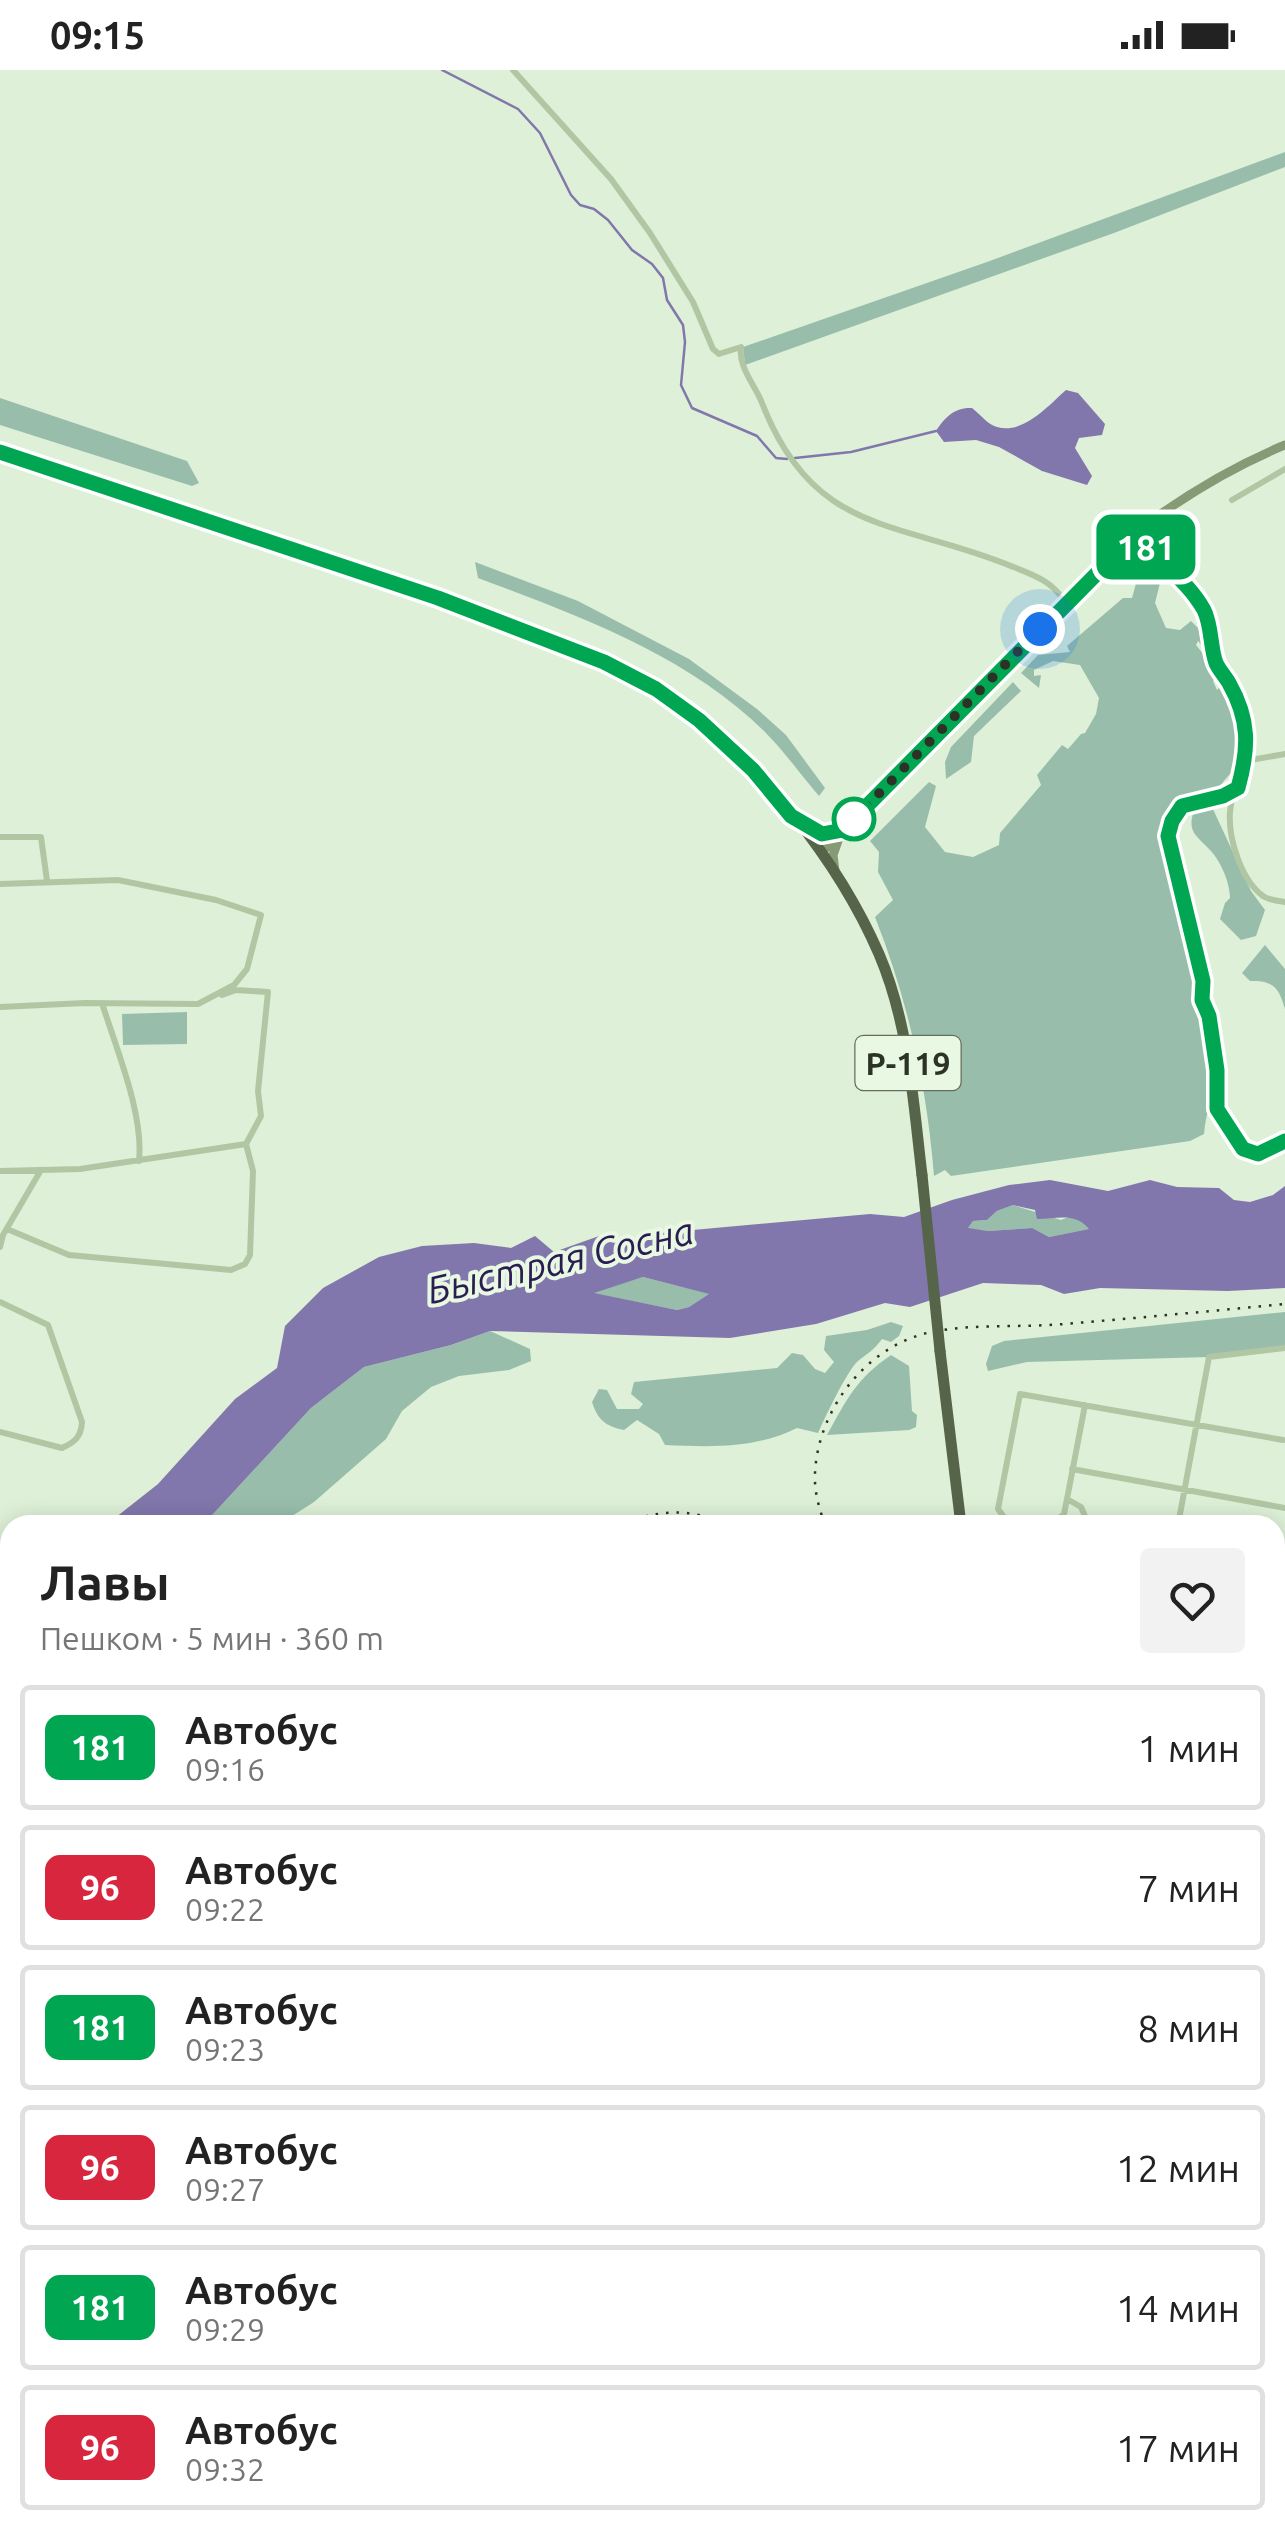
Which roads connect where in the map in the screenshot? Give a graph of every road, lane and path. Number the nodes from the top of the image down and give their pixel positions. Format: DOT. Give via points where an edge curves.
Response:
graph roads {
  1 [pos="513,70"];
  2 [pos="1285,446"];
  3 [pos="0,452"];
  4 [pos="1285,469"];
  5 [pos="1232,500"];
  6 [pos="1136,534"];
  7 [pos="1066,603"];
  8 [pos="1285,754"];
  9 [pos="1245,761"];
  10 [pos="1238,788"];
  11 [pos="791,816"];
  12 [pos="843,830"];
  13 [pos="0,837"];
  14 [pos="821,853"];
  15 [pos="835,874"];
  16 [pos="46,882"];
  17 [pos="0,884"];
  18 [pos="1285,902"];
  19 [pos="206,1000"];
  20 [pos="102,1003"];
  21 [pos="0,1007"];
  22 [pos="1285,1141"];
  23 [pos="246,1144"];
  24 [pos="139,1161"];
  25 [pos="41,1170"];
  26 [pos="0,1171"];
  27 [pos="3,1232"];
  28 [pos="0,1247"];
  29 [pos="0,1302"];
  30 [pos="1285,1348"];
  31 [pos="1085,1405"];
  32 [pos="1197,1424"];
  33 [pos="0,1432"];
  34 [pos="1284,1440"];
  35 [pos="1072,1469"];
  36 [pos="1185,1488"];
  37 [pos="1067,1499"];
  38 [pos="1285,1508"];
  39 [pos="960,1515"];
  40 [pos="1002,1515"];
  41 [pos="1063,1515"];
  42 [pos="1085,1515"];
  43 [pos="1180,1515"];
  1 -- 7 [label="street" via="650,233 693,302 713,350 741,347 773,431 828,498 912,537 1039,577"];
  2 -- 6 [label="main road" via="1196,488"];
  3 -- 11 [label="highway, Р-119" via="381,578 604,662 699,720"];
  4 -- 5 [label="street"];
  6 -- 7 [label="main road"];
  6 -- 9 [label="street" via="1206,614 1217,665 1242,709"];
  7 -- 12 [label="main road"];
  8 -- 9 [label="street"];
  9 -- 10 [label="street"];
  10 -- 18 [label="street" via="1230,809 1234,846 1263,896"];
  10 -- 22 [label="street" via="1182,806 1168,836 1203,981 1217,1109 1243,1149 1258,1154"];
  11 -- 12 [label="main road" via="822,834"];
  11 -- 14 [label="highway, Р-119"];
  12 -- 14 [label="main road"];
  12 -- 15 [label="main road" via="832,855"];
  13 -- 16 [label="street" via="41,836"];
  14 -- 15 [label="highway, Р-119"];
  15 -- 39 [label="highway, Р-119, bridge" via="879,954 905,1039"];
  16 -- 17 [label="street"];
  16 -- 19 [label="street" via="118,880 261,915 247,969"];
  19 -- 20 [label="street"];
  19 -- 23 [label="street" via="236,990 268,992 261,1116"];
  20 -- 21 [label="street"];
  20 -- 24 [label="street" via="134,1115"];
  23 -- 24 [label="street"];
  23 -- 27 [label="street" via="254,1198 250,1255 230,1270 69,1256"];
  24 -- 25 [label="street"];
  25 -- 26 [label="street"];
  25 -- 27 [label="street"];
  27 -- 28 [label="street"];
  29 -- 33 [label="street" via="48,1324 82,1422 81,1433 62,1448"];
  30 -- 32 [label="street" via="1210,1357"];
  31 -- 32 [label="street"];
  31 -- 35 [label="street"];
  31 -- 40 [label="street" via="1020,1394 998,1509"];
  32 -- 34 [label="street"];
  32 -- 36 [label="street"];
  35 -- 36 [label="street"];
  35 -- 37 [label="street"];
  36 -- 38 [label="street"];
  36 -- 43 [label="street"];
  37 -- 41 [label="street"];
  37 -- 42 [label="street"];
}
